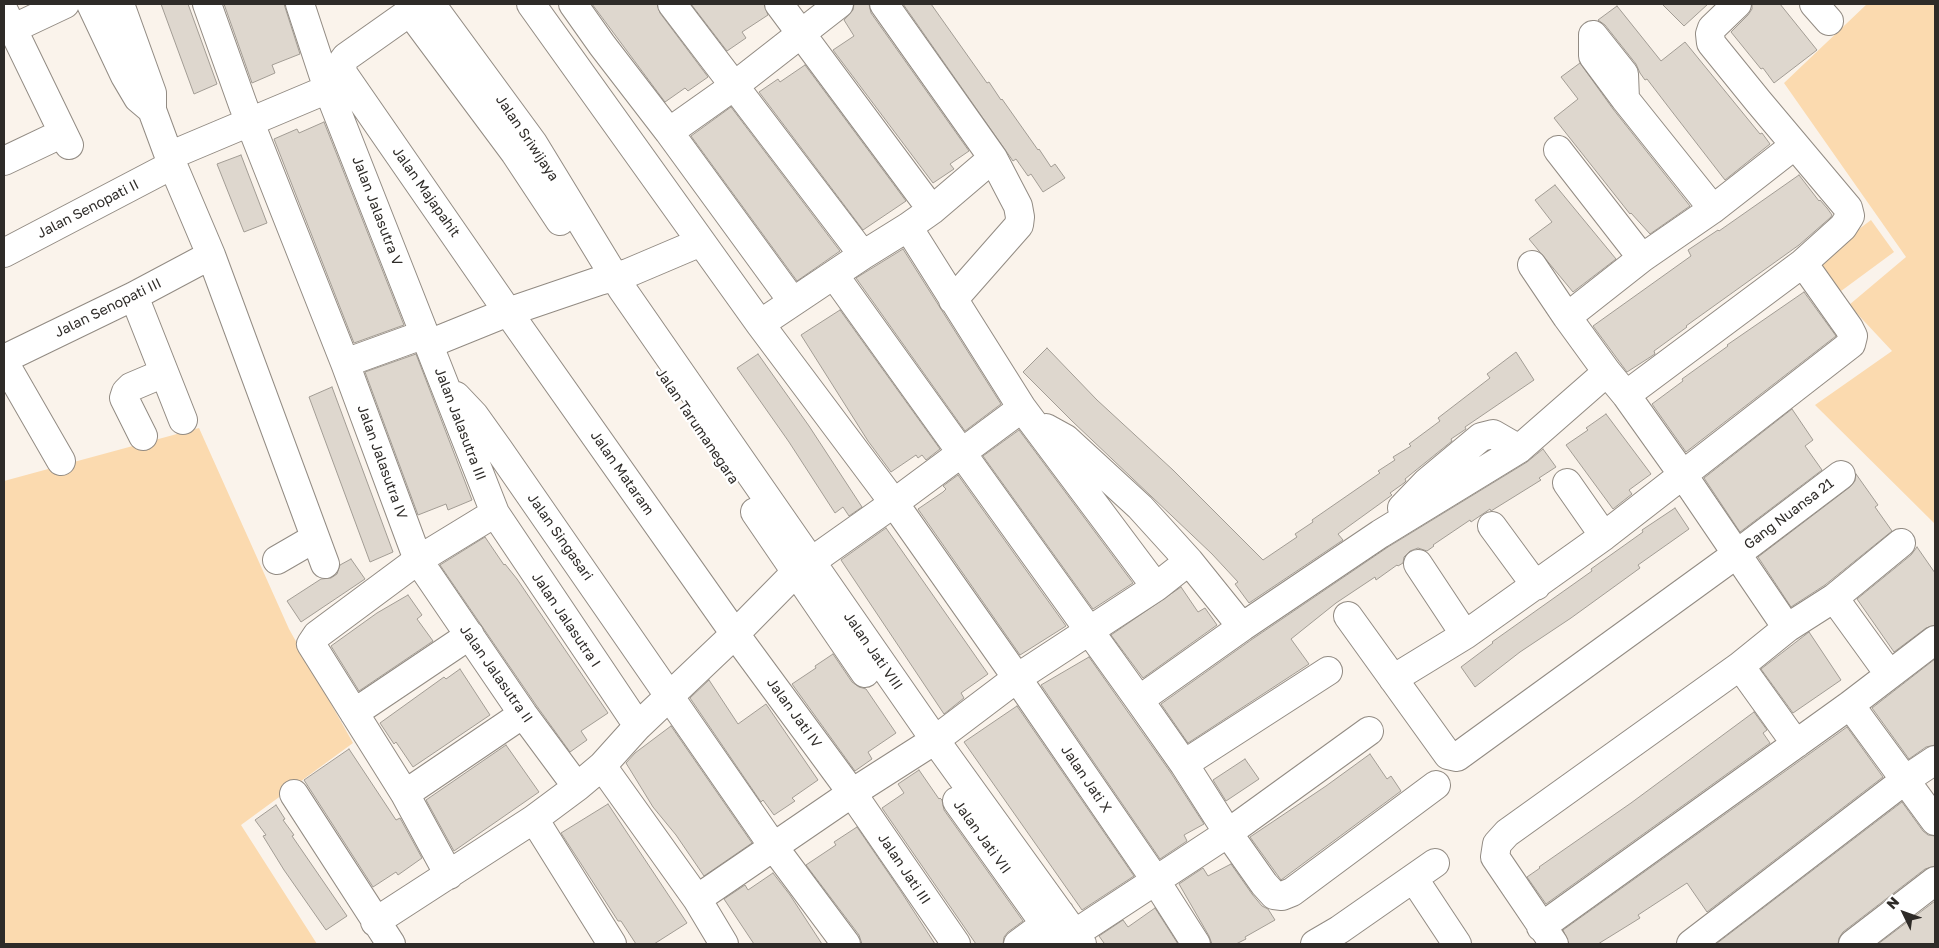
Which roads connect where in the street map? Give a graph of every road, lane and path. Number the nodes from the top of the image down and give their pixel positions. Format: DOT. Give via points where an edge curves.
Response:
graph roads {
  1 [pos="65,4"];
  2 [pos="91,4"];
  3 [pos="120,4"];
  4 [pos="207,4"];
  5 [pos="300,4"];
  6 [pos="531,4"];
  7 [pos="572,4"];
  8 [pos="672,4"];
  9 [pos="779,4"];
  10 [pos="839,4"];
  11 [pos="884,4"];
  12 [pos="1737,4"];
  13 [pos="421,6"];
  14 [pos="8,20"];
  15 [pos="802,33"];
  16 [pos="14,60"];
  17 [pos="331,78"];
  18 [pos="734,86"];
  19 [pos="1626,99"];
  20 [pos="152,110"];
  21 [pos="246,113"];
  22 [pos="669,132"];
  23 [pos="1795,145"];
  24 [pos="1558,150"];
  25 [pos="168,154"];
  26 [pos="993,158"];
  27 [pos="4,161"];
  28 [pos="1713,209"];
  29 [pos="932,210"];
  30 [pos="908,227"];
  31 [pos="701,242"];
  32 [pos="4,253"];
  33 [pos="212,255"];
  34 [pos="863,255"];
  35 [pos="1642,258"];
  36 [pos="1802,263"];
  37 [pos="1532,265"];
  38 [pos="834,275"];
  39 [pos="606,279"];
  40 [pos="134,296"];
  41 [pos="953,300"];
  42 [pos="793,302"];
  43 [pos="508,312"];
  44 [pos="1567,317"];
  45 [pos="760,324"];
  46 [pos="427,339"];
  47 [pos="4,360"];
  48 [pos="345,363"];
  49 [pos="1607,372"];
  50 [pos="164,373"];
  51 [pos="444,384"];
  52 [pos="1626,395"];
  53 [pos="1027,414"];
  54 [pos="183,420"];
  55 [pos="144,436"];
  56 [pos="962,452"];
  57 [pos="61,461"];
  58 [pos="1683,475"];
  59 [pos="1841,475"];
  60 [pos="1567,483"];
  61 [pos="894,503"];
  62 [pos="495,513"];
  63 [pos="1492,526"];
  64 [pos="1604,536"];
  65 [pos="315,538"];
  66 [pos="1901,543"];
  67 [pos="1738,553"];
  68 [pos="277,560"];
  69 [pos="418,560"];
  70 [pos="1189,561"];
  71 [pos="326,564"];
  72 [pos="1418,564"];
  73 [pos="803,567"];
  74 [pos="1156,586"];
  75 [pos="1536,586"];
  76 [pos="1834,598"];
  77 [pos="1348,616"];
  78 [pos="1242,627"];
  79 [pos="1788,628"];
  80 [pos="1088,632"];
  81 [pos="736,634"];
  82 [pos="470,635"];
  83 [pos="1465,635"];
  84 [pos="1935,640"];
  85 [pos="1740,666"];
  86 [pos="1328,671"];
  87 [pos="1890,674"];
  88 [pos="1017,678"];
  89 [pos="1393,679"];
  90 [pos="669,696"];
  91 [pos="1139,700"];
  92 [pos="1850,705"];
  93 [pos="354,713"];
  94 [pos="523,714"];
  95 [pos="638,726"];
  96 [pos="1369,731"];
  97 [pos="1796,744"];
  98 [pos="927,745"];
  99 [pos="1935,760"];
  100 [pos="1184,764"];
  101 [pos="602,766"];
  102 [pos="1905,780"];
  103 [pos="1436,785"];
  104 [pos="577,787"];
  105 [pos="852,793"];
  106 [pos="294,794"];
  107 [pos="405,794"];
  108 [pos="534,818"];
  109 [pos="1935,821"];
  110 [pos="1228,833"];
  111 [pos="774,846"];
  112 [pos="450,875"];
  113 [pos="1155,880"];
  114 [pos="1935,881"];
  115 [pos="697,899"];
  116 [pos="376,922"];
  117 [pos="1064,934"];
  118 [pos="1548,936"];
  119 [pos="1344,937"];
  120 [pos="716,941"];
  121 [pos="1700,942"];
  122 [pos="391,944"];
  123 [pos="612,944"];
  124 [pos="846,944"];
  125 [pos="956,944"];
  126 [pos="1018,944"];
  127 [pos="1196,944"];
  128 [pos="1315,944"];
  129 [pos="1457,944"];
  130 [pos="1853,944"];
  1 -- 14 [label="street"];
  2 -- 20 [label="street" via="125,76 138,98"];
  3 -- 20 [label="street" via="152,93"];
  4 -- 21 [label="street, Jalan Jalasutra IV"];
  5 -- 17 [label="street"];
  6 -- 31 [label="street, Jalan Jati X"];
  7 -- 22 [label="street"];
  8 -- 18 [label="street"];
  9 -- 15 [label="street"];
  10 -- 15 [label="street"];
  11 -- 26 [label="street"];
  12 -- 23 [label="street" via="1712,28 1711,43"];
  13 -- 17 [label="street" via="346,57"];
  13 -- 39 [label="street, Jalan Sriwijaya" via="533,143"];
  14 -- 16 [label="street"];
  15 -- 18 [label="street"];
  15 -- 29 [label="street"];
  16 -- 27 [label="street" via="66,139"];
  17 -- 21 [label="street, Jalan Senopati II"];
  17 -- 43 [label="street, Jalan Majapahit"];
  17 -- 46 [label="street, Jalan Jalasutra V"];
  18 -- 22 [label="street"];
  18 -- 34 [label="street"];
  19 -- 28 [label="street"];
  20 -- 25 [label="street"];
  21 -- 25 [label="street, Jalan Senopati II"];
  21 -- 48 [label="street, Jalan Jalasutra IV"];
  22 -- 42 [label="street"];
  23 -- 28 [label="street"];
  23 -- 36 [label="street" via="1848,208 1850,216 1839,231"];
  24 -- 35 [label="street"];
  25 -- 32 [label="street, Jalan Senopati II"];
  25 -- 33 [label="street"];
  26 -- 29 [label="street"];
  26 -- 41 [label="street" via="1018,206 1019,226"];
  28 -- 35 [label="street"];
  29 -- 30 [label="street"];
  30 -- 34 [label="street"];
  30 -- 41 [label="street"];
  31 -- 39 [label="street"];
  31 -- 45 [label="street, Jalan Jati X"];
  33 -- 40 [label="street, Jalan Senopati III"];
  33 -- 65 [label="street"];
  34 -- 38 [label="street"];
  35 -- 44 [label="street"];
  36 -- 52 [label="street"];
  36 -- 58 [label="street" via="1849,328 1853,336 1851,344"];
  37 -- 44 [label="street"];
  38 -- 42 [label="street"];
  38 -- 56 [label="street"];
  39 -- 43 [label="street"];
  39 -- 73 [label="street, Jalan Tarumanegara"];
  40 -- 47 [label="street, Jalan Senopati III"];
  40 -- 50 [label="street"];
  41 -- 53 [label="street"];
  42 -- 45 [label="street"];
  43 -- 46 [label="street"];
  43 -- 81 [label="street, Jalan Mataram"];
  44 -- 49 [label="street"];
  45 -- 61 [label="street, Jalan Jati X"];
  46 -- 48 [label="street"];
  46 -- 51 [label="street, Jalan Jalasutra III"];
  47 -- 57 [label="street"];
  48 -- 69 [label="street, Jalan Jalasutra IV"];
  49 -- 52 [label="street"];
  49 -- 78 [label="street" via="1519,449 1380,534"];
  50 -- 54 [label="street"];
  50 -- 55 [label="street" via="131,387 124,398"];
  51 -- 62 [label="street, Jalan Jalasutra III"];
  51 -- 90 [label="street, Jalan Singasari" via="474,415"];
  52 -- 58 [label="street"];
  53 -- 56 [label="street"];
  53 -- 70 [label="street" via="1066,439 1095,464"];
  53 -- 74 [label="street"];
  56 -- 61 [label="street"];
  56 -- 80 [label="street"];
  58 -- 64 [label="street"];
  58 -- 67 [label="street"];
  59 -- 67 [label="street, Gang Nuansa 21"];
  60 -- 64 [label="street"];
  61 -- 73 [label="street"];
  61 -- 88 [label="street, Jalan Jati X"];
  62 -- 69 [label="street"];
  62 -- 95 [label="street, Jalan Jalasutra I"];
  63 -- 75 [label="street"];
  64 -- 75 [label="street"];
  65 -- 68 [label="street"];
  65 -- 71 [label="street"];
  66 -- 76 [label="street"];
  67 -- 79 [label="street"];
  67 -- 89 [label="street, Gang Nuansa 21" via="1456,756 1448,756"];
  69 -- 82 [label="street, Jalan Jalasutra II"];
  69 -- 93 [label="street" via="317,634 311,644"];
  70 -- 74 [label="street"];
  70 -- 78 [label="street"];
  72 -- 83 [label="street"];
  73 -- 81 [label="street"];
  73 -- 98 [label="street, Jalan Jati VIII"];
  74 -- 80 [label="street"];
  75 -- 83 [label="street"];
  76 -- 79 [label="street"];
  76 -- 87 [label="street"];
  77 -- 89 [label="street"];
  78 -- 91 [label="street"];
  79 -- 85 [label="street"];
  80 -- 88 [label="street"];
  80 -- 91 [label="street"];
  81 -- 90 [label="street"];
  81 -- 105 [label="street, Jalan Jati IV"];
  82 -- 93 [label="street"];
  82 -- 94 [label="street, Jalan Jalasutra II"];
  83 -- 89 [label="street"];
  84 -- 87 [label="street"];
  85 -- 97 [label="street"];
  85 -- 118 [label="street" via="1507,832 1497,844 1495,857"];
  86 -- 100 [label="street"];
  87 -- 92 [label="street"];
  88 -- 98 [label="street"];
  88 -- 113 [label="street, Jalan Jati X"];
  90 -- 95 [label="street"];
  90 -- 111 [label="street, Jalan Singasari"];
  91 -- 100 [label="street"];
  92 -- 97 [label="street"];
  92 -- 102 [label="street"];
  93 -- 107 [label="street"];
  94 -- 104 [label="street, Jalan Jalasutra II"];
  94 -- 107 [label="street"];
  95 -- 101 [label="street"];
  96 -- 110 [label="street"];
  97 -- 118 [label="street"];
  98 -- 105 [label="street"];
  98 -- 117 [label="street, Jalan Jati VII"];
  99 -- 102 [label="street"];
  100 -- 110 [label="street"];
  101 -- 104 [label="street"];
  101 -- 115 [label="street"];
  102 -- 109 [label="street"];
  102 -- 121 [label="street"];
  103 -- 110 [label="street" via="1292,892 1282,896 1274,895 1264,884"];
  104 -- 108 [label="street"];
  105 -- 111 [label="street"];
  105 -- 125 [label="street, Jalan Jati III"];
  106 -- 116 [label="street"];
  107 -- 112 [label="street"];
  108 -- 112 [label="street"];
  108 -- 123 [label="street"];
  110 -- 113 [label="street"];
  111 -- 115 [label="street"];
  111 -- 124 [label="street, Jalan Singasari"];
  112 -- 116 [label="street"];
  113 -- 117 [label="street"];
  113 -- 127 [label="street, Jalan Jati X"];
  114 -- 130 [label="street"];
  115 -- 120 [label="street"];
  116 -- 122 [label="street"];
  117 -- 126 [label="street"];
  119 -- 128 [label="street"];
  119 -- 129 [label="street" via="1424,871"];
}
